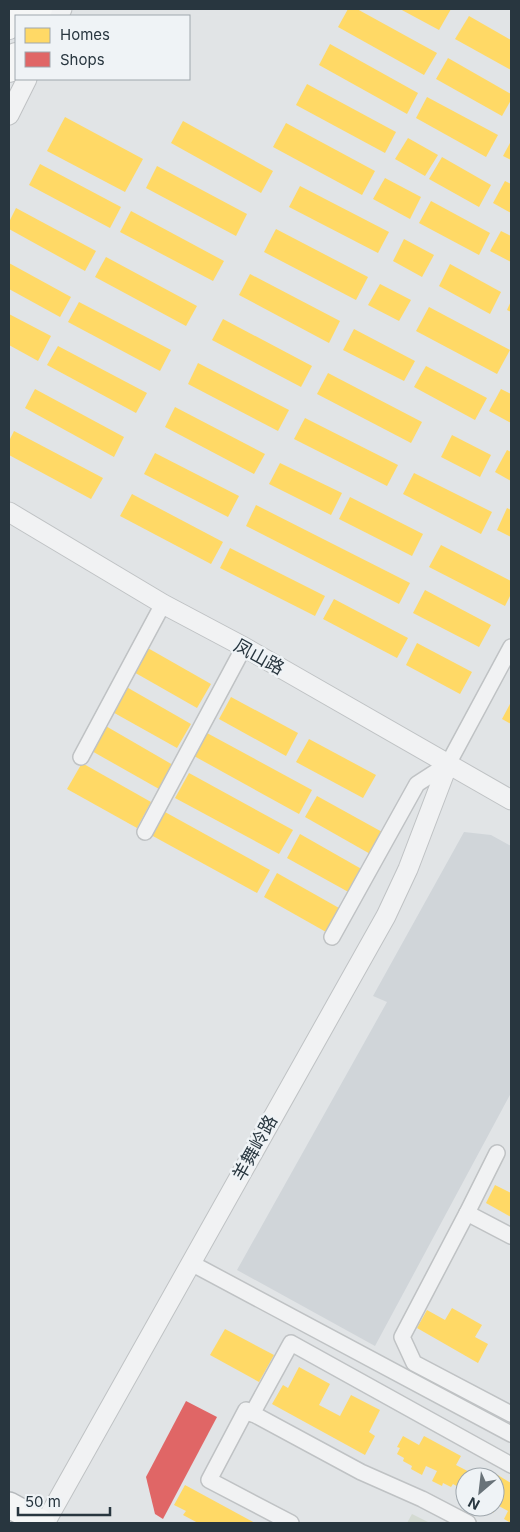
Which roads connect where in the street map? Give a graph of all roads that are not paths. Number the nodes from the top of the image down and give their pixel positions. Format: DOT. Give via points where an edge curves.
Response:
graph roads {
  1 [pos="18,9"];
  2 [pos="9,27"];
  3 [pos="15,57"];
  4 [pos="9,70"];
  5 [pos="26,80"];
  6 [pos="9,115"];
  7 [pos="9,512"];
  8 [pos="163,604"];
  9 [pos="511,646"];
  10 [pos="244,647"];
  11 [pos="81,757"];
  12 [pos="448,764"];
  13 [pos="511,800"];
  14 [pos="145,832"];
  15 [pos="332,937"];
  16 [pos="497,1153"];
  17 [pos="467,1213"];
  18 [pos="511,1236"];
  19 [pos="191,1263"];
  20 [pos="252,1414"];
  21 [pos="511,1414"];
  22 [pos="511,1434"];
  23 [pos="511,1465"];
  24 [pos="9,1506"];
  25 [pos="43,1523"];
  26 [pos="291,1523"];
  27 [pos="468,1523"];
  1 -- 2 [label="main road"];
  3 -- 4 [label="main road"];
  5 -- 6 [label="street"];
  7 -- 8 [label="street, 凤山路"];
  8 -- 10 [label="street, 凤山路"];
  8 -- 11 [label="street"];
  9 -- 12 [label="street"];
  10 -- 12 [label="street, 凤山路"];
  10 -- 14 [label="street"];
  12 -- 13 [label="street, 凤山路"];
  12 -- 15 [label="street" via="417,784"];
  12 -- 19 [label="street, 羊舞岭路" via="408,869 386,916"];
  16 -- 17 [label="street"];
  17 -- 18 [label="street"];
  17 -- 21 [label="street" via="402,1337 414,1363"];
  19 -- 22 [label="street"];
  19 -- 25 [label="street, 羊舞岭路"];
  20 -- 23 [label="street" via="291,1343"];
  20 -- 26 [label="street" via="246,1410 209,1480"];
  20 -- 27 [label="street" via="361,1472"];
  24 -- 25 [label="highway"];
}
